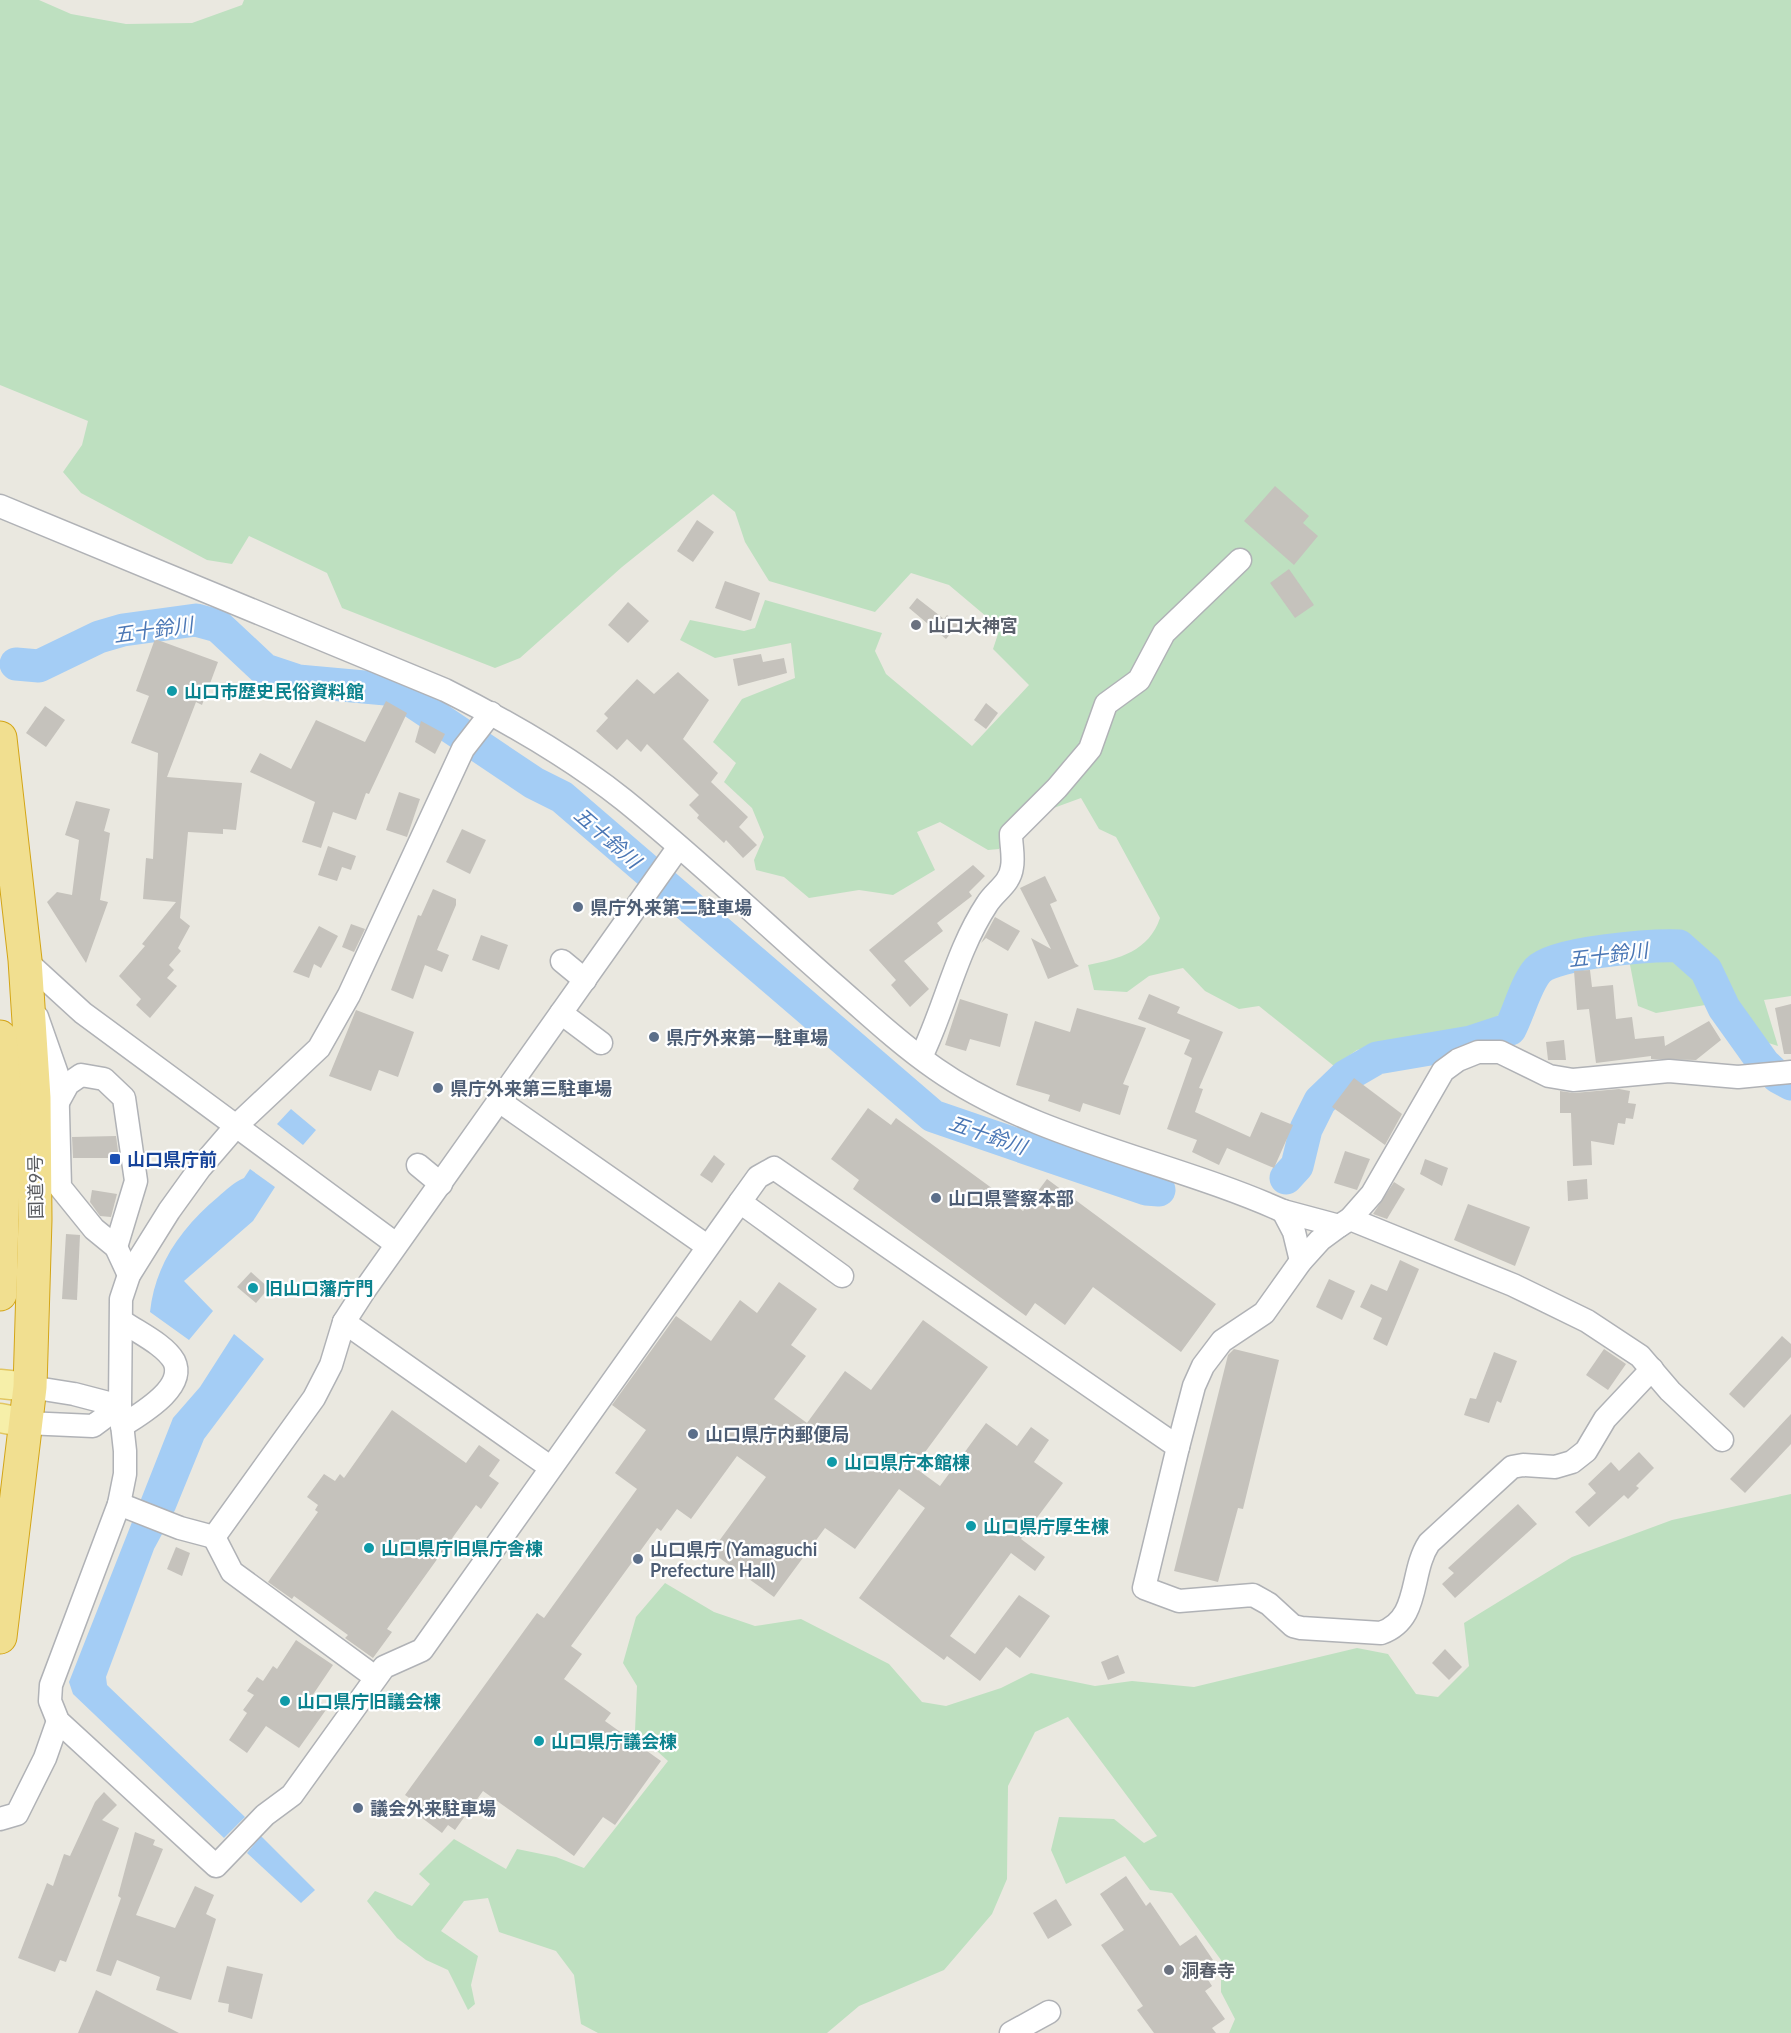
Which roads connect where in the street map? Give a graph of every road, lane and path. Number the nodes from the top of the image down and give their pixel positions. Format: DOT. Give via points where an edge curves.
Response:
graph roads {
  1 [pos="0,506"];
  2 [pos="1240,560"];
  3 [pos="485,720"];
  4 [pos="0,738"];
  5 [pos="678,848"];
  6 [pos="26,960"];
  7 [pos="562,961"];
  8 [pos="585,980"];
  9 [pos="28,1004"];
  10 [pos="561,1013"];
  11 [pos="0,1037"];
  12 [pos="601,1043"];
  13 [pos="921,1057"];
  14 [pos="1787,1072"];
  15 [pos="499,1101"];
  16 [pos="57,1106"];
  17 [pos="237,1125"];
  18 [pos="418,1165"];
  19 [pos="441,1184"];
  20 [pos="740,1202"];
  21 [pos="1283,1212"];
  22 [pos="1344,1222"];
  23 [pos="396,1244"];
  24 [pos="707,1246"];
  25 [pos="116,1247"];
  26 [pos="1301,1261"];
  27 [pos="129,1275"];
  28 [pos="842,1276"];
  29 [pos="0,1294"];
  30 [pos="122,1321"];
  31 [pos="344,1322"];
  32 [pos="1652,1369"];
  33 [pos="15,1386"];
  34 [pos="121,1416"];
  35 [pos="13,1420"];
  36 [pos="1722,1440"];
  37 [pos="1178,1447"];
  38 [pos="550,1467"];
  39 [pos="125,1506"];
  40 [pos="214,1537"];
  41 [pos="0,1637"];
  42 [pos="375,1677"];
  43 [pos="58,1721"];
  44 [pos="0,1819"];
  45 [pos="1049,2012"];
  46 [pos="1011,2033"];
  1 -- 3 [label="street" via="445,690"];
  2 -- 13 [label="street" via="1164,633 1138,680 1106,704 1090,749 1011,834 1012,867 1006,884 988,903 968,937"];
  3 -- 5 [label="street" via="562,757 623,800"];
  3 -- 17 [label="street" via="463,749 349,995 319,1048"];
  4 -- 6 [label="highway, 国道9号"];
  5 -- 8 [label="street"];
  5 -- 13 [label="street"];
  6 -- 9 [label="highway, 国道9号"];
  6 -- 17 [label="street" via="83,1013"];
  7 -- 8 [label="street"];
  8 -- 10 [label="street"];
  9 -- 16 [label="street" via="38,1020 57,1074"];
  9 -- 33 [label="highway, 国道9号" via="35,1220"];
  10 -- 12 [label="street"];
  10 -- 15 [label="street"];
  11 -- 29 [label="highway, 国道9号" via="5,1101"];
  13 -- 21 [label="street" via="983,1098 1243,1193"];
  14 -- 22 [label="street" via="1738,1077 1669,1071 1573,1080 1549,1076 1500,1052 1478,1052 1443,1071 1372,1194"];
  15 -- 19 [label="street"];
  15 -- 24 [label="street"];
  16 -- 25 [label="street" via="60,1186 94,1229"];
  16 -- 25 [label="street" via="68,1084 81,1075 104,1079 124,1098 135,1181"];
  17 -- 23 [label="street"];
  17 -- 27 [label="street" via="188,1185"];
  18 -- 19 [label="street"];
  19 -- 23 [label="street"];
  20 -- 24 [label="street"];
  20 -- 28 [label="street"];
  20 -- 37 [label="street" via="758,1177 774,1168"];
  21 -- 22 [label="street"];
  21 -- 26 [label="street" via="1294,1232"];
  22 -- 26 [label="street"];
  22 -- 32 [label="street" via="1513,1285 1576,1316 1640,1356"];
  23 -- 31 [label="street"];
  24 -- 38 [label="street"];
  25 -- 27 [label="street"];
  26 -- 37 [label="street" via="1264,1312 1222,1341 1203,1366"];
  27 -- 30 [label="street" via="121,1299"];
  30 -- 34 [label="street"];
  30 -- 34 [label="street" via="174,1362 176,1377 163,1395"];
  31 -- 38 [label="street"];
  31 -- 40 [label="street" via="331,1365 314,1398"];
  32 -- 36 [label="street"];
  32 -- 37 [label="street" via="1605,1419 1586,1451 1572,1462 1555,1467 1512,1467 1429,1543 1420,1555 1409,1611 1393,1629 1381,1633 1293,1626 1253,1595 1179,1601 1144,1588"];
  33 -- 34 [label="street" via="75,1394"];
  33 -- 35 [label="highway, 国道9号"];
  34 -- 35 [label="street" via="93,1426"];
  34 -- 39 [label="street"];
  35 -- 41 [label="highway, 国道9号"];
  38 -- 42 [label="street" via="422,1650 384,1667"];
  39 -- 40 [label="street"];
  39 -- 43 [label="street" via="51,1685 50,1701"];
  40 -- 42 [label="street" via="232,1572"];
  42 -- 43 [label="street" via="292,1795 265,1815 216,1866"];
  43 -- 44 [label="street" via="45,1758 16,1814"];
  45 -- 46 [label="street"];
}
